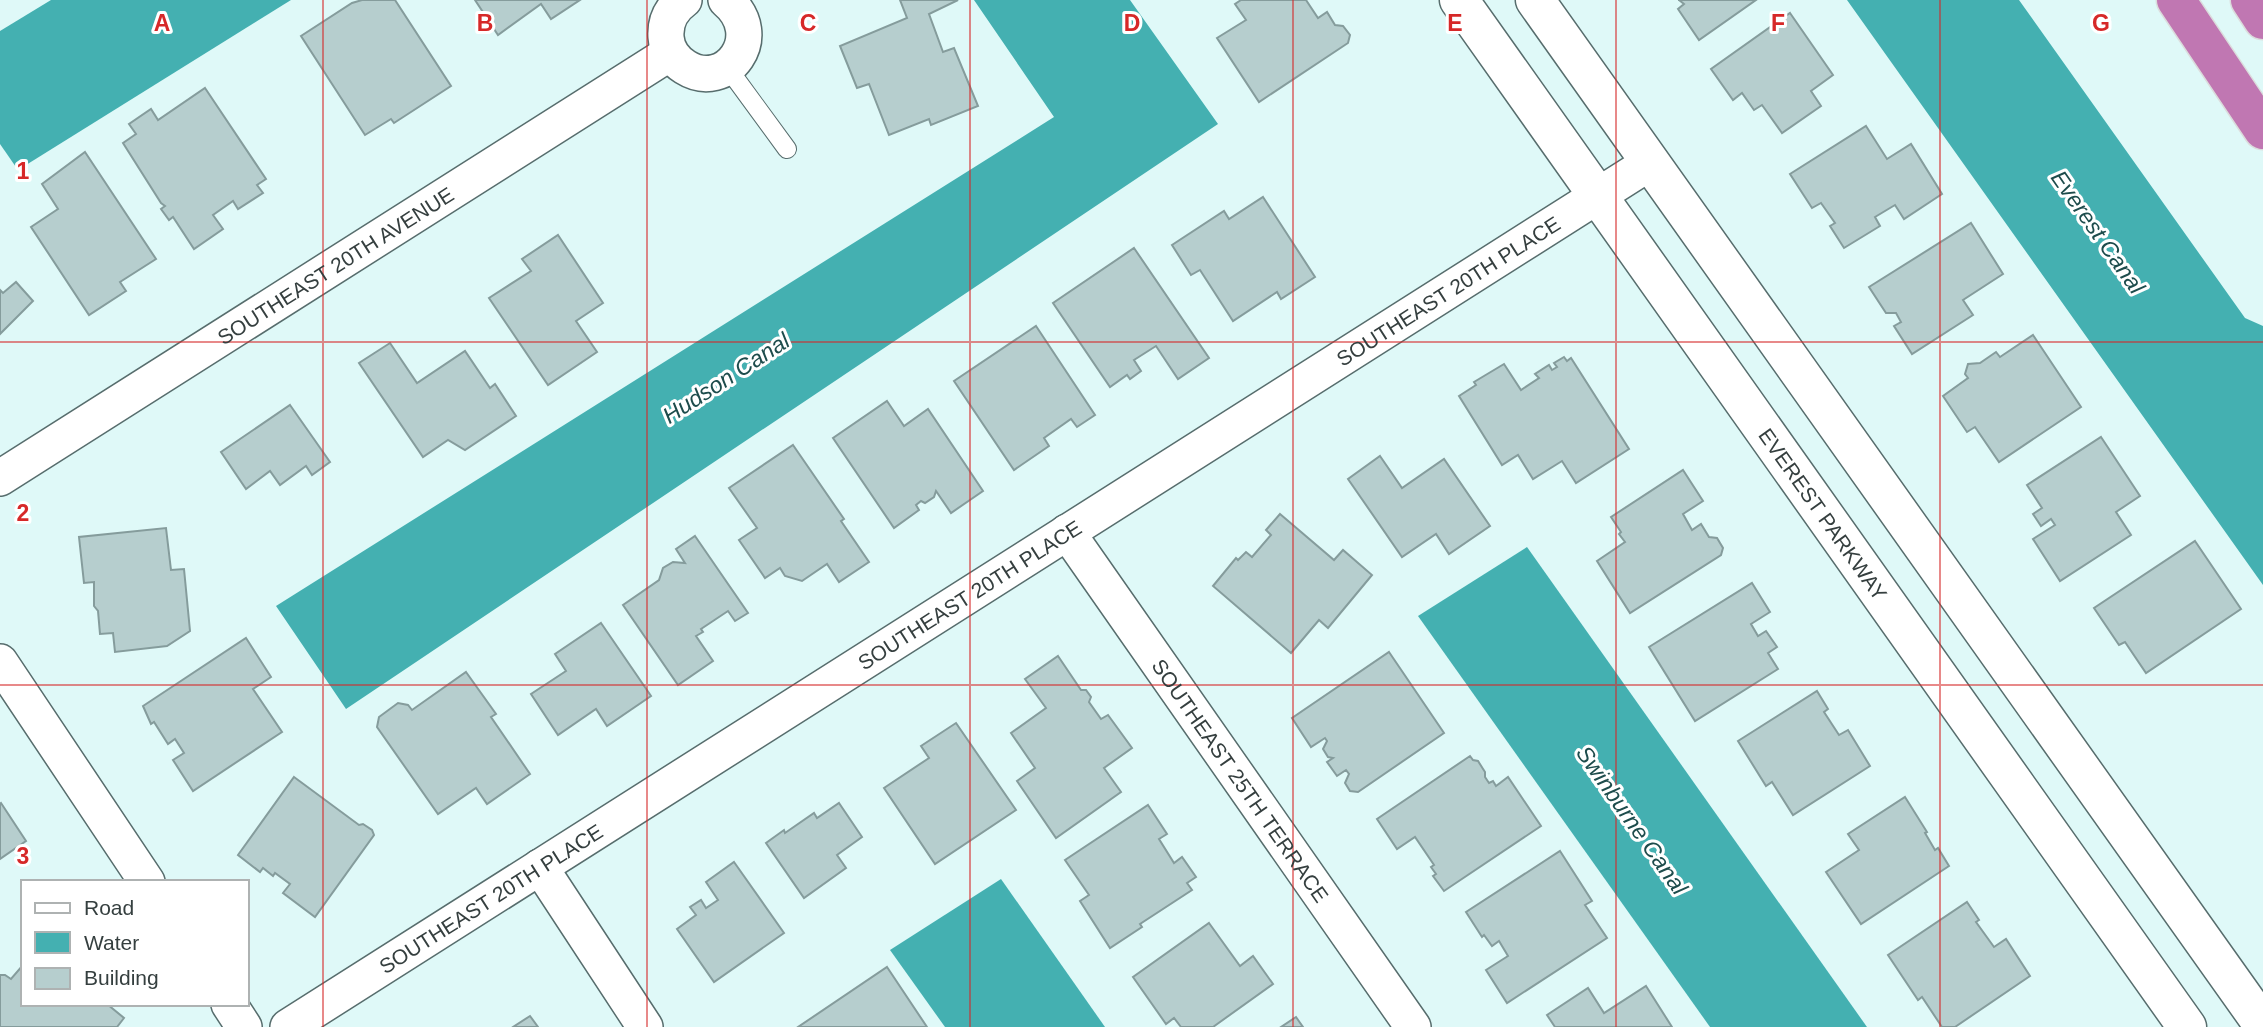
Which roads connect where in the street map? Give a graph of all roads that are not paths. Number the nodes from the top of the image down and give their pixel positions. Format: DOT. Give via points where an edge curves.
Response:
graph roads {
  1 [pos="684,0"];
  2 [pos="726,0"];
  3 [pos="1459,0"];
  4 [pos="1535,0"];
  5 [pos="2176,0"];
  6 [pos="2250,0"];
  7 [pos="2263,20"];
  8 [pos="670,52"];
  9 [pos="727,67"];
  10 [pos="2263,131"];
  11 [pos="787,149"];
  12 [pos="1651,162"];
  13 [pos="1599,196"];
  14 [pos="0,478"];
  15 [pos="1067,532"];
  16 [pos="0,662"];
  17 [pos="540,867"];
  18 [pos="146,880"];
  19 [pos="230,1006"];
  20 [pos="2263,1025"];
  21 [pos="244,1027"];
  22 [pos="288,1027"];
  23 [pos="645,1027"];
  24 [pos="1413,1027"];
  25 [pos="2187,1027"];
  1 -- 8 [label="street" via="669,16"];
  2 -- 9 [label="street" via="742,19 745,33 737,58"];
  3 -- 13 [label="street, EVEREST PARKWAY"];
  4 -- 12 [label="street"];
  5 -- 10 [label="highway"];
  6 -- 7 [label="highway"];
  8 -- 9 [label="street" via="678,63 702,74"];
  8 -- 14 [label="street, SOUTHEAST 20TH AVENUE"];
  9 -- 11 [label="lane"];
  12 -- 13 [label="street, SOUTHEAST 20TH PLACE"];
  12 -- 20 [label="street"];
  13 -- 15 [label="street, SOUTHEAST 20TH PLACE"];
  13 -- 25 [label="street, EVEREST PARKWAY"];
  15 -- 17 [label="street, SOUTHEAST 20TH PLACE"];
  15 -- 24 [label="street, SOUTHEAST 25TH TERRACE"];
  16 -- 18 [label="street"];
  17 -- 22 [label="street, SOUTHEAST 20TH PLACE"];
  17 -- 23 [label="street"];
  19 -- 21 [label="street"];
}
